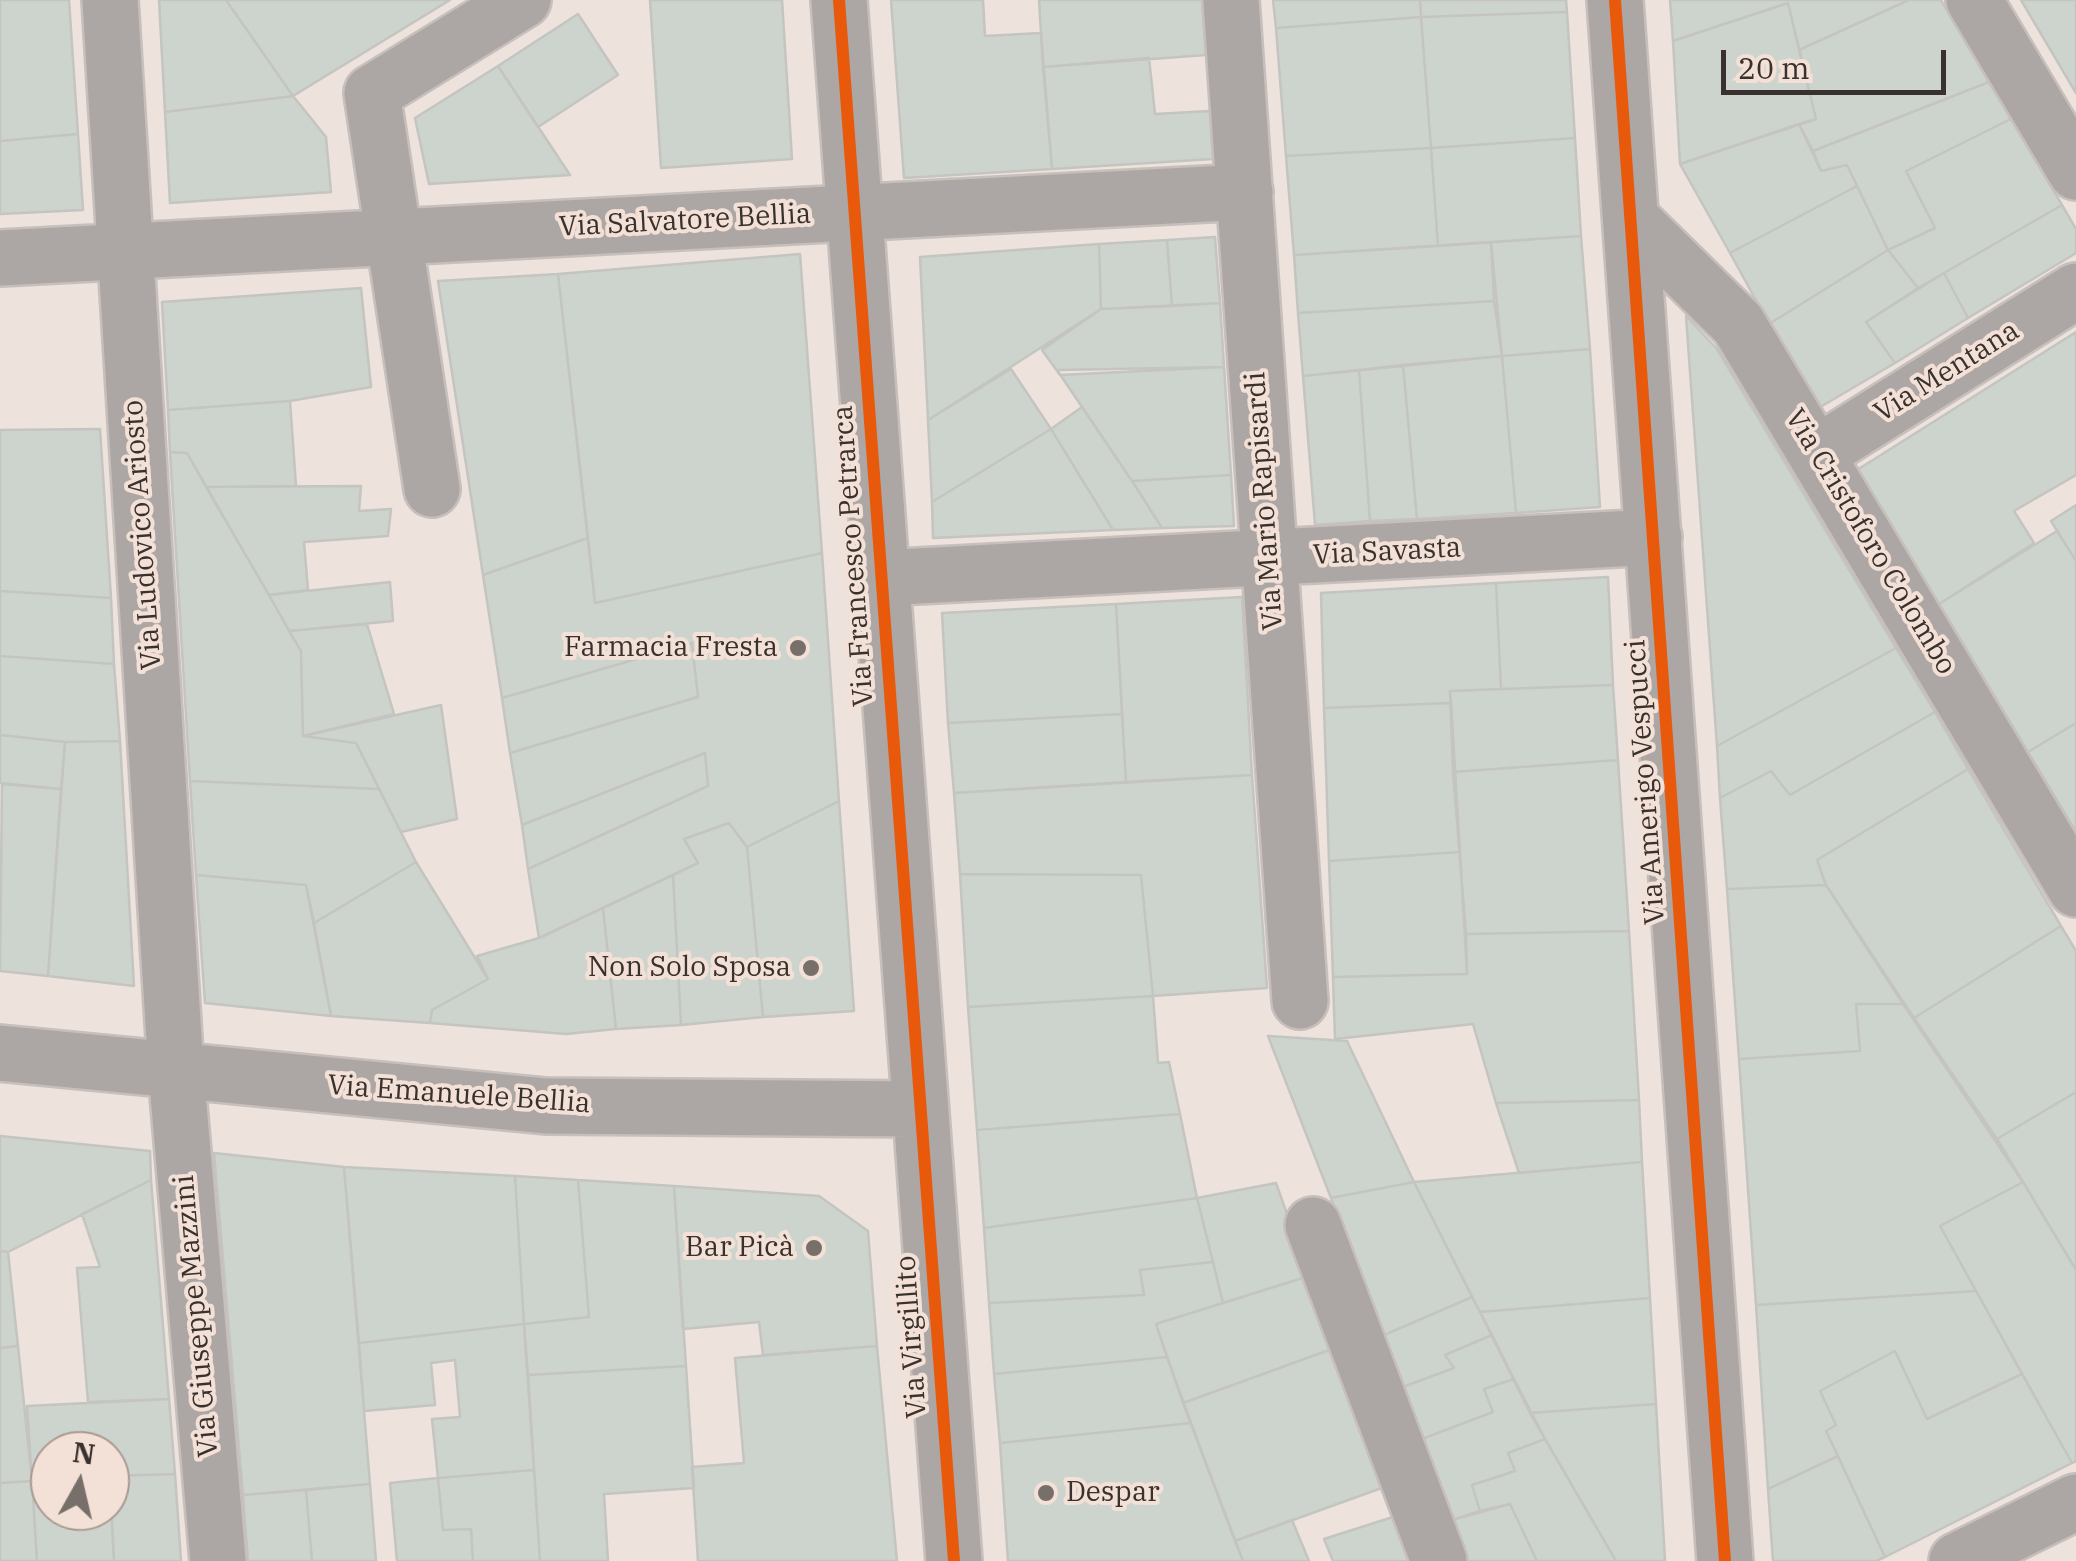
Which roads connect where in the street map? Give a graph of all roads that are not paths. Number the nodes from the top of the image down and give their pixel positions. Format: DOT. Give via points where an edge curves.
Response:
graph roads {
  1 [pos="110,0"];
  2 [pos="524,0"];
  3 [pos="839,0"];
  4 [pos="1231,0"];
  5 [pos="1615,0"];
  6 [pos="1974,0"];
  7 [pos="2076,172"];
  8 [pos="1244,192"];
  9 [pos="854,211"];
  10 [pos="1632,220"];
  11 [pos="392,237"];
  12 [pos="126,251"];
  13 [pos="0,258"];
  14 [pos="2076,292"];
  15 [pos="1818,454"];
  16 [pos="432,488"];
  17 [pos="1654,537"];
  18 [pos="1269,558"];
  19 [pos="880,578"];
  20 [pos="2076,889"];
  21 [pos="1300,1001"];
  22 [pos="0,1054"];
  23 [pos="176,1071"];
  24 [pos="920,1108"];
  25 [pos="1313,1226"];
  26 [pos="2076,1502"];
  27 [pos="218,1561"];
  28 [pos="954,1561"];
  29 [pos="1438,1561"];
  30 [pos="1725,1561"];
  31 [pos="1956,1561"];
  1 -- 12 [label="street, Via Ludovico Ariosto"];
  2 -- 11 [label="street" via="372,93"];
  3 -- 9 [label="street, Via Francesco Petrarca"];
  4 -- 8 [label="street, Via Mario Rapisardi"];
  5 -- 10 [label="street, Via Amerigo Vespucci"];
  6 -- 7 [label="street"];
  8 -- 9 [label="street, Via Salvatore Bellia"];
  8 -- 18 [label="street, Via Mario Rapisardi"];
  9 -- 11 [label="street, Via Salvatore Bellia"];
  9 -- 19 [label="street, Via Francesco Petrarca"];
  10 -- 15 [label="street, Via Cristoforo Colombo" via="1738,324"];
  10 -- 17 [label="street, Via Amerigo Vespucci"];
  11 -- 12 [label="street, Via Salvatore Bellia"];
  11 -- 16 [label="street"];
  12 -- 13 [label="street, Via Salvatore Bellia"];
  12 -- 23 [label="street, Via Ludovico Ariosto"];
  14 -- 15 [label="street, Via Mentana"];
  15 -- 20 [label="street, Via Cristoforo Colombo"];
  17 -- 18 [label="street, Via Savasta"];
  17 -- 30 [label="street, Via Amerigo Vespucci"];
  18 -- 19 [label="street, Via Savasta"];
  18 -- 21 [label="street, Via Mario Rapisardi"];
  19 -- 24 [label="street, Via Francesco Petrarca"];
  22 -- 23 [label="street, Via Emanuele Bellia"];
  23 -- 24 [label="street, Via Emanuele Bellia" via="546,1106"];
  23 -- 27 [label="street, Via Giuseppe Mazzini"];
  24 -- 28 [label="street, Via Virgillito"];
  25 -- 29 [label="street"];
  26 -- 31 [label="street"];
}
